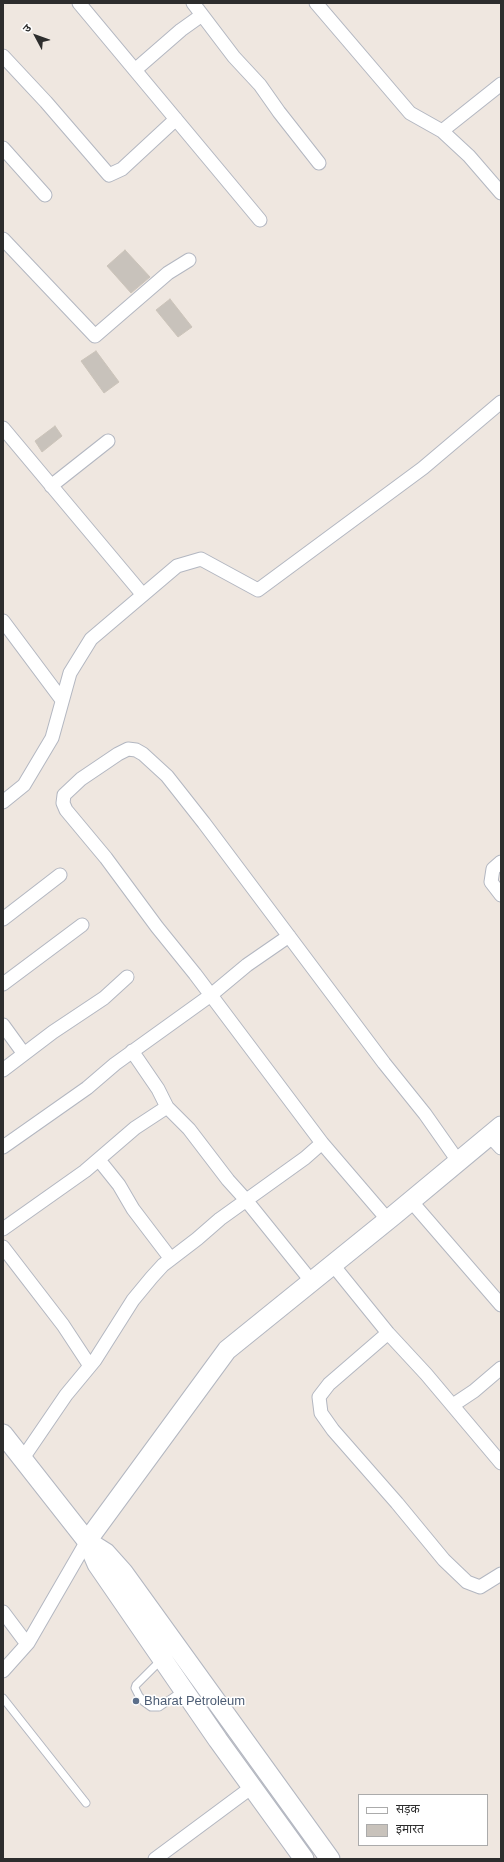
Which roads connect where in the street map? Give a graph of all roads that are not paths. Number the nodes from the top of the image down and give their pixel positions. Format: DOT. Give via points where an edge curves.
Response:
graph roads {
  1 [pos="79,3"];
  2 [pos="193,3"];
  3 [pos="316,3"];
  4 [pos="202,15"];
  5 [pos="3,56"];
  6 [pos="135,70"];
  7 [pos="501,84"];
  8 [pos="176,119"];
  9 [pos="442,131"];
  10 [pos="3,148"];
  11 [pos="320,163"];
  12 [pos="501,193"];
  13 [pos="45,195"];
  14 [pos="260,220"];
  15 [pos="3,239"];
  16 [pos="189,260"];
  17 [pos="501,402"];
  18 [pos="3,428"];
  19 [pos="108,441"];
  20 [pos="51,486"];
  21 [pos="143,595"];
  22 [pos="3,621"];
  23 [pos="62,700"];
  24 [pos="3,802"];
  25 [pos="501,862"];
  26 [pos="60,875"];
  27 [pos="501,896"];
  28 [pos="3,920"];
  29 [pos="82,925"];
  30 [pos="289,936"];
  31 [pos="127,978"];
  32 [pos="3,984"];
  33 [pos="211,995"];
  34 [pos="3,1025"];
  35 [pos="132,1051"];
  36 [pos="24,1054"];
  37 [pos="3,1070"];
  38 [pos="168,1107"];
  39 [pos="497,1136"];
  40 [pos="322,1143"];
  41 [pos="3,1147"];
  42 [pos="99,1160"];
  43 [pos="458,1161"];
  44 [pos="246,1200"];
  45 [pos="411,1201"];
  46 [pos="388,1220"];
  47 [pos="3,1229"];
  48 [pos="3,1248"];
  49 [pos="171,1260"];
  50 [pos="332,1265"];
  51 [pos="312,1282"];
  52 [pos="501,1305"];
  53 [pos="388,1333"];
  54 [pos="90,1366"];
  55 [pos="501,1368"];
  56 [pos="453,1405"];
  57 [pos="3,1434"];
  58 [pos="23,1458"];
  59 [pos="501,1463"];
  60 [pos="87,1541"];
  61 [pos="501,1574"];
  62 [pos="3,1612"];
  63 [pos="28,1644"];
  64 [pos="162,1658"];
  65 [pos="3,1671"];
  66 [pos="184,1690"];
  67 [pos="3,1698"];
  68 [pos="268,1775"];
  69 [pos="252,1787"];
  70 [pos="86,1803"];
  71 [pos="155,1859"];
  72 [pos="304,1859"];
  73 [pos="330,1859"];
  1 -- 6 [label="street"];
  2 -- 4 [label="street"];
  3 -- 9 [label="street" via="410,113"];
  4 -- 6 [label="street"];
  4 -- 11 [label="street"];
  5 -- 8 [label="street" via="109,175 122,169"];
  6 -- 8 [label="street"];
  7 -- 9 [label="street"];
  8 -- 14 [label="street"];
  9 -- 12 [label="street" via="469,156"];
  10 -- 13 [label="street"];
  15 -- 16 [label="street" via="95,336 168,273"];
  17 -- 21 [label="street" via="423,468 258,590 201,559 177,566"];
  18 -- 20 [label="street"];
  19 -- 20 [label="street"];
  20 -- 21 [label="street"];
  21 -- 23 [label="street" via="91,639 70,673"];
  22 -- 23 [label="street"];
  23 -- 24 [label="street" via="52,738 24,785"];
  25 -- 27 [label="street" via="493,869 491,882"];
  26 -- 28 [label="street"];
  29 -- 32 [label="street"];
  30 -- 33 [label="street"];
  30 -- 33 [label="street" via="167,776 143,754 128,749 81,780 64,794 63,803 66,810"];
  30 -- 43 [label="street"];
  31 -- 36 [label="street" via="104,998"];
  33 -- 35 [label="street"];
  33 -- 40 [label="street"];
  34 -- 36 [label="street"];
  35 -- 38 [label="street"];
  35 -- 41 [label="street" via="87,1088"];
  36 -- 37 [label="street"];
  38 -- 42 [label="street" via="135,1128"];
  38 -- 44 [label="street"];
  39 -- 43 [label="street"];
  40 -- 44 [label="street"];
  40 -- 46 [label="street"];
  42 -- 47 [label="street"];
  42 -- 49 [label="street"];
  43 -- 45 [label="street"];
  44 -- 49 [label="street"];
  44 -- 51 [label="street"];
  45 -- 46 [label="street"];
  45 -- 52 [label="street"];
  46 -- 50 [label="street"];
  48 -- 54 [label="street" via="64,1325"];
  49 -- 54 [label="street" via="152,1277 133,1300"];
  50 -- 51 [label="street"];
  50 -- 53 [label="street"];
  51 -- 60 [label="street" via="227,1350"];
  53 -- 56 [label="street"];
  53 -- 61 [label="street" via="329,1384 319,1397 321,1413 350,1451 444,1560 467,1582 480,1587"];
  54 -- 58 [label="street" via="66,1395"];
  55 -- 56 [label="street"];
  56 -- 59 [label="street"];
  57 -- 58 [label="street"];
  58 -- 60 [label="street"];
  60 -- 63 [label="street"];
  60 -- 64 [label="street" via="97,1564"];
  60 -- 68 [label="street" via="106,1553 123,1572"];
  62 -- 63 [label="street"];
  63 -- 65 [label="street"];
  64 -- 66 [label="street"];
  64 -- 66 [label="lane" via="136,1685 139,1696 151,1707 159,1707"];
  66 -- 69 [label="street"];
  67 -- 70 [label="lane"];
  68 -- 69 [label="street"];
  68 -- 73 [label="street"];
  69 -- 71 [label="street"];
  69 -- 72 [label="street"];
}
